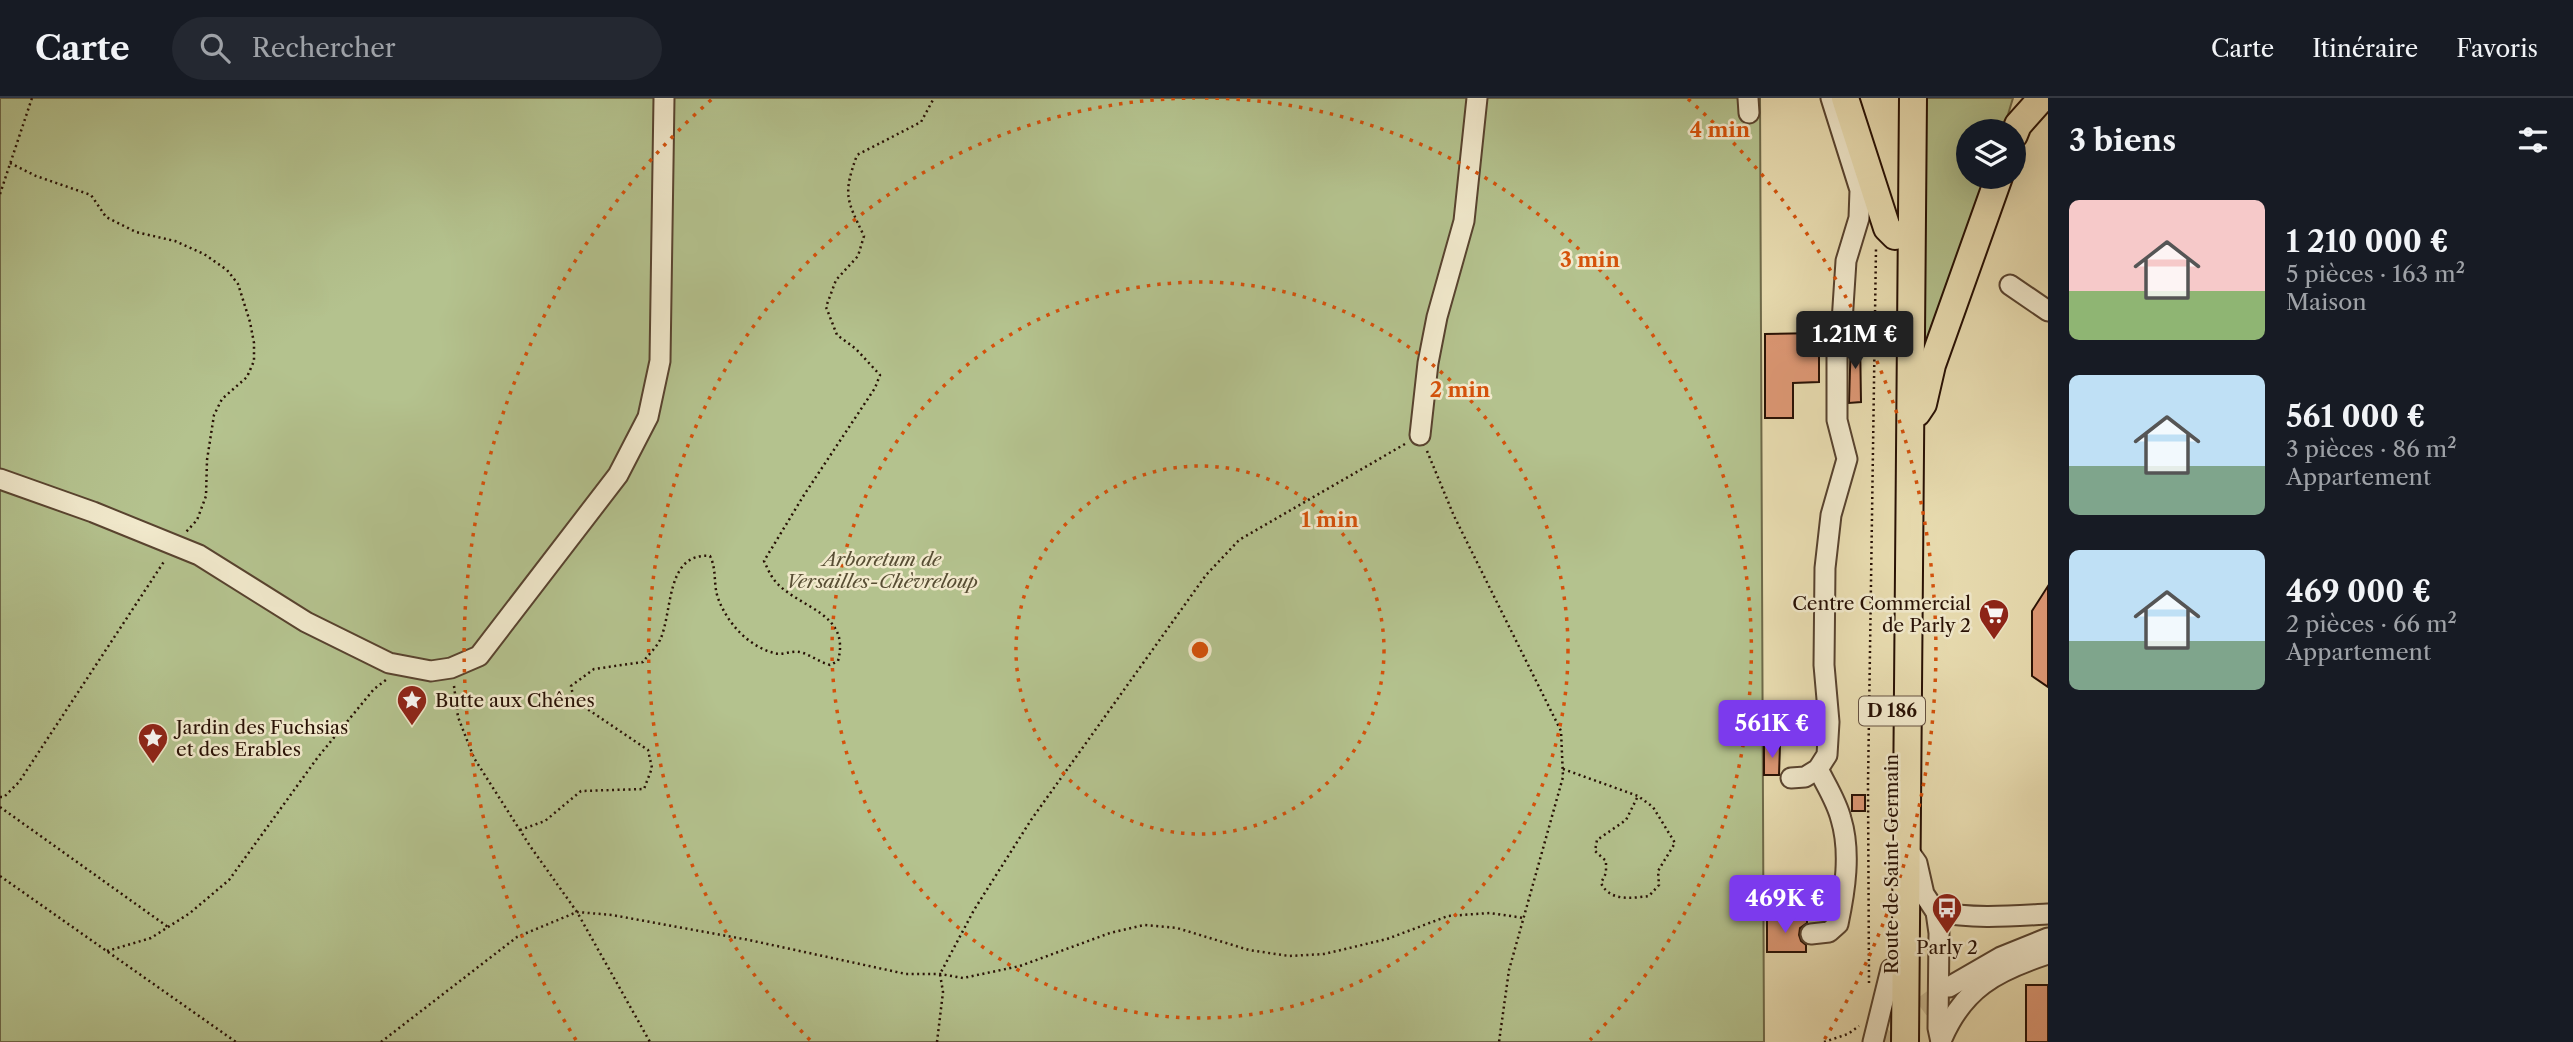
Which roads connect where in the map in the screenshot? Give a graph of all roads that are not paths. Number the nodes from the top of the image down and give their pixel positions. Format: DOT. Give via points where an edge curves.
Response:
graph roads {
  1 [pos="664,98"];
  2 [pos="1477,98"];
  3 [pos="1830,98"];
  4 [pos="1845,98"];
  5 [pos="1895,98"];
  6 [pos="1913,98"];
  7 [pos="2020,98"];
  8 [pos="2042,98"];
  9 [pos="2017,119"];
  10 [pos="2025,119"];
  11 [pos="1850,135"];
  12 [pos="1995,189"];
  13 [pos="1895,236"];
  14 [pos="2010,285"];
  15 [pos="2048,311"];
  16 [pos="1910,423"];
  17 [pos="1420,435"];
  18 [pos="0,479"];
  19 [pos="1818,769"];
  20 [pos="1791,778"];
  21 [pos="1907,850"];
  22 [pos="1936,912"];
  23 [pos="2048,914"];
  24 [pos="1811,934"];
  25 [pos="2048,938"];
  26 [pos="2048,954"];
  27 [pos="1891,970"];
  28 [pos="1949,988"];
  29 [pos="1873,1042"];
  30 [pos="1889,1042"];
  31 [pos="1905,1042"];
  32 [pos="1941,1042"];
  1 -- 18 [label="street" via="660,361 648,417 618,475 480,656 431,671 389,663 306,622 199,555"];
  2 -- 17 [label="street" via="1466,209 1437,317"];
  3 -- 11 [label="street"];
  4 -- 11 [label="main road"];
  5 -- 13 [label="main road, Route de Saint-Germain / D 186"];
  6 -- 16 [label="main road, D 186"];
  7 -- 9 [label="main road"];
  8 -- 10 [label="main road"];
  11 -- 13 [label="main road" via="1887,228"];
  11 -- 19 [label="street" via="1860,190 1859,218 1846,261 1837,343 1837,420 1847,459 1831,515 1825,568 1829,738 1827,755"];
  12 -- 16 [label="main road" via="1932,365 1923,404"];
  13 -- 27 [label="main road, Route de Saint-Germain / D 186"];
  14 -- 15 [label="street"];
  16 -- 21 [label="main road, Route de Saint-Germain / D 186"];
  19 -- 20 [label="street"];
  19 -- 24 [label="street" via="1841,818 1846,858 1839,924 1829,932"];
  21 -- 22 [label="street" via="1917,863 1921,887"];
  21 -- 31 [label="main road, Route de Saint-Germain / D 186"];
  22 -- 23 [label="street"];
  22 -- 32 [label="street"];
  25 -- 28 [label="street" via="2001,957"];
  26 -- 32 [label="street" via="2008,967 1968,995 1949,1021"];
  27 -- 29 [label="street"];
  27 -- 30 [label="main road, Route de Saint-Germain / D 186"];
}
